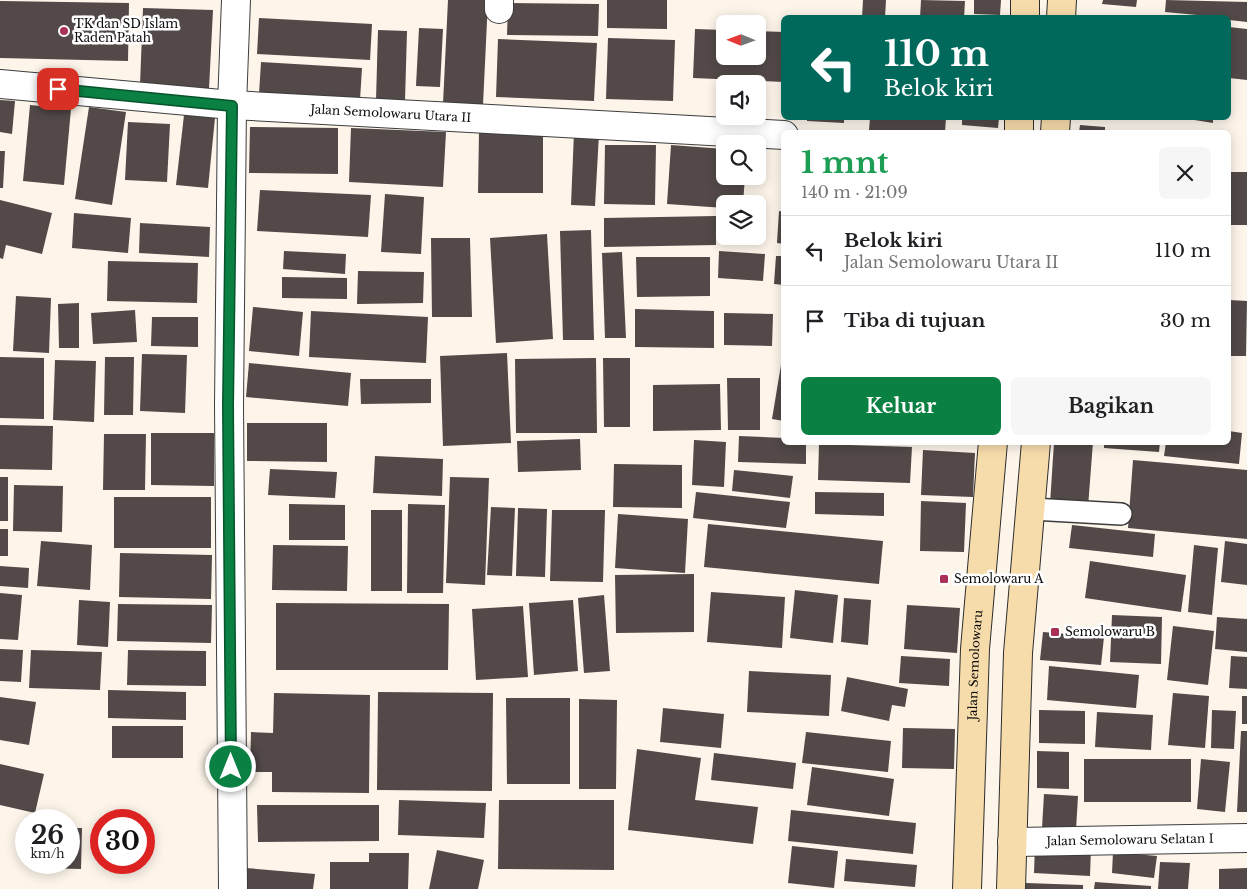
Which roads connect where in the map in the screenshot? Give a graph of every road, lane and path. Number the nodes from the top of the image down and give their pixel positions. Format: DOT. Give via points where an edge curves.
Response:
graph roads {
  1 [pos="236,0"];
  2 [pos="1026,0"];
  3 [pos="1062,0"];
  4 [pos="1024,15"];
  5 [pos="1061,15"];
  6 [pos="0,84"];
  7 [pos="232,106"];
  8 [pos="781,134"];
  9 [pos="993,445"];
  10 [pos="1036,445"];
  11 [pos="1032,509"];
  12 [pos="1121,514"];
  13 [pos="975,649"];
  14 [pos="1018,653"];
  15 [pos="1247,838"];
  16 [pos="1012,842"];
  17 [pos="233,889"];
  18 [pos="967,889"];
  19 [pos="1011,889"];
  1 -- 7 [label="street"];
  2 -- 4 [label="main road"];
  3 -- 5 [label="main road"];
  6 -- 7 [label="street, Jalan Semolowaru Utara II"];
  7 -- 8 [label="street, Jalan Semolowaru Utara II"];
  7 -- 17 [label="street" via="228,406"];
  9 -- 13 [label="main road, Jalan Semolowaru"];
  10 -- 11 [label="main road"];
  11 -- 12 [label="lane"];
  11 -- 14 [label="main road"];
  13 -- 14 [label="main road"];
  13 -- 18 [label="main road, Jalan Semolowaru"];
  14 -- 16 [label="main road"];
  15 -- 16 [label="street, Jalan Semolowaru Selatan I"];
  16 -- 19 [label="main road"];
}
